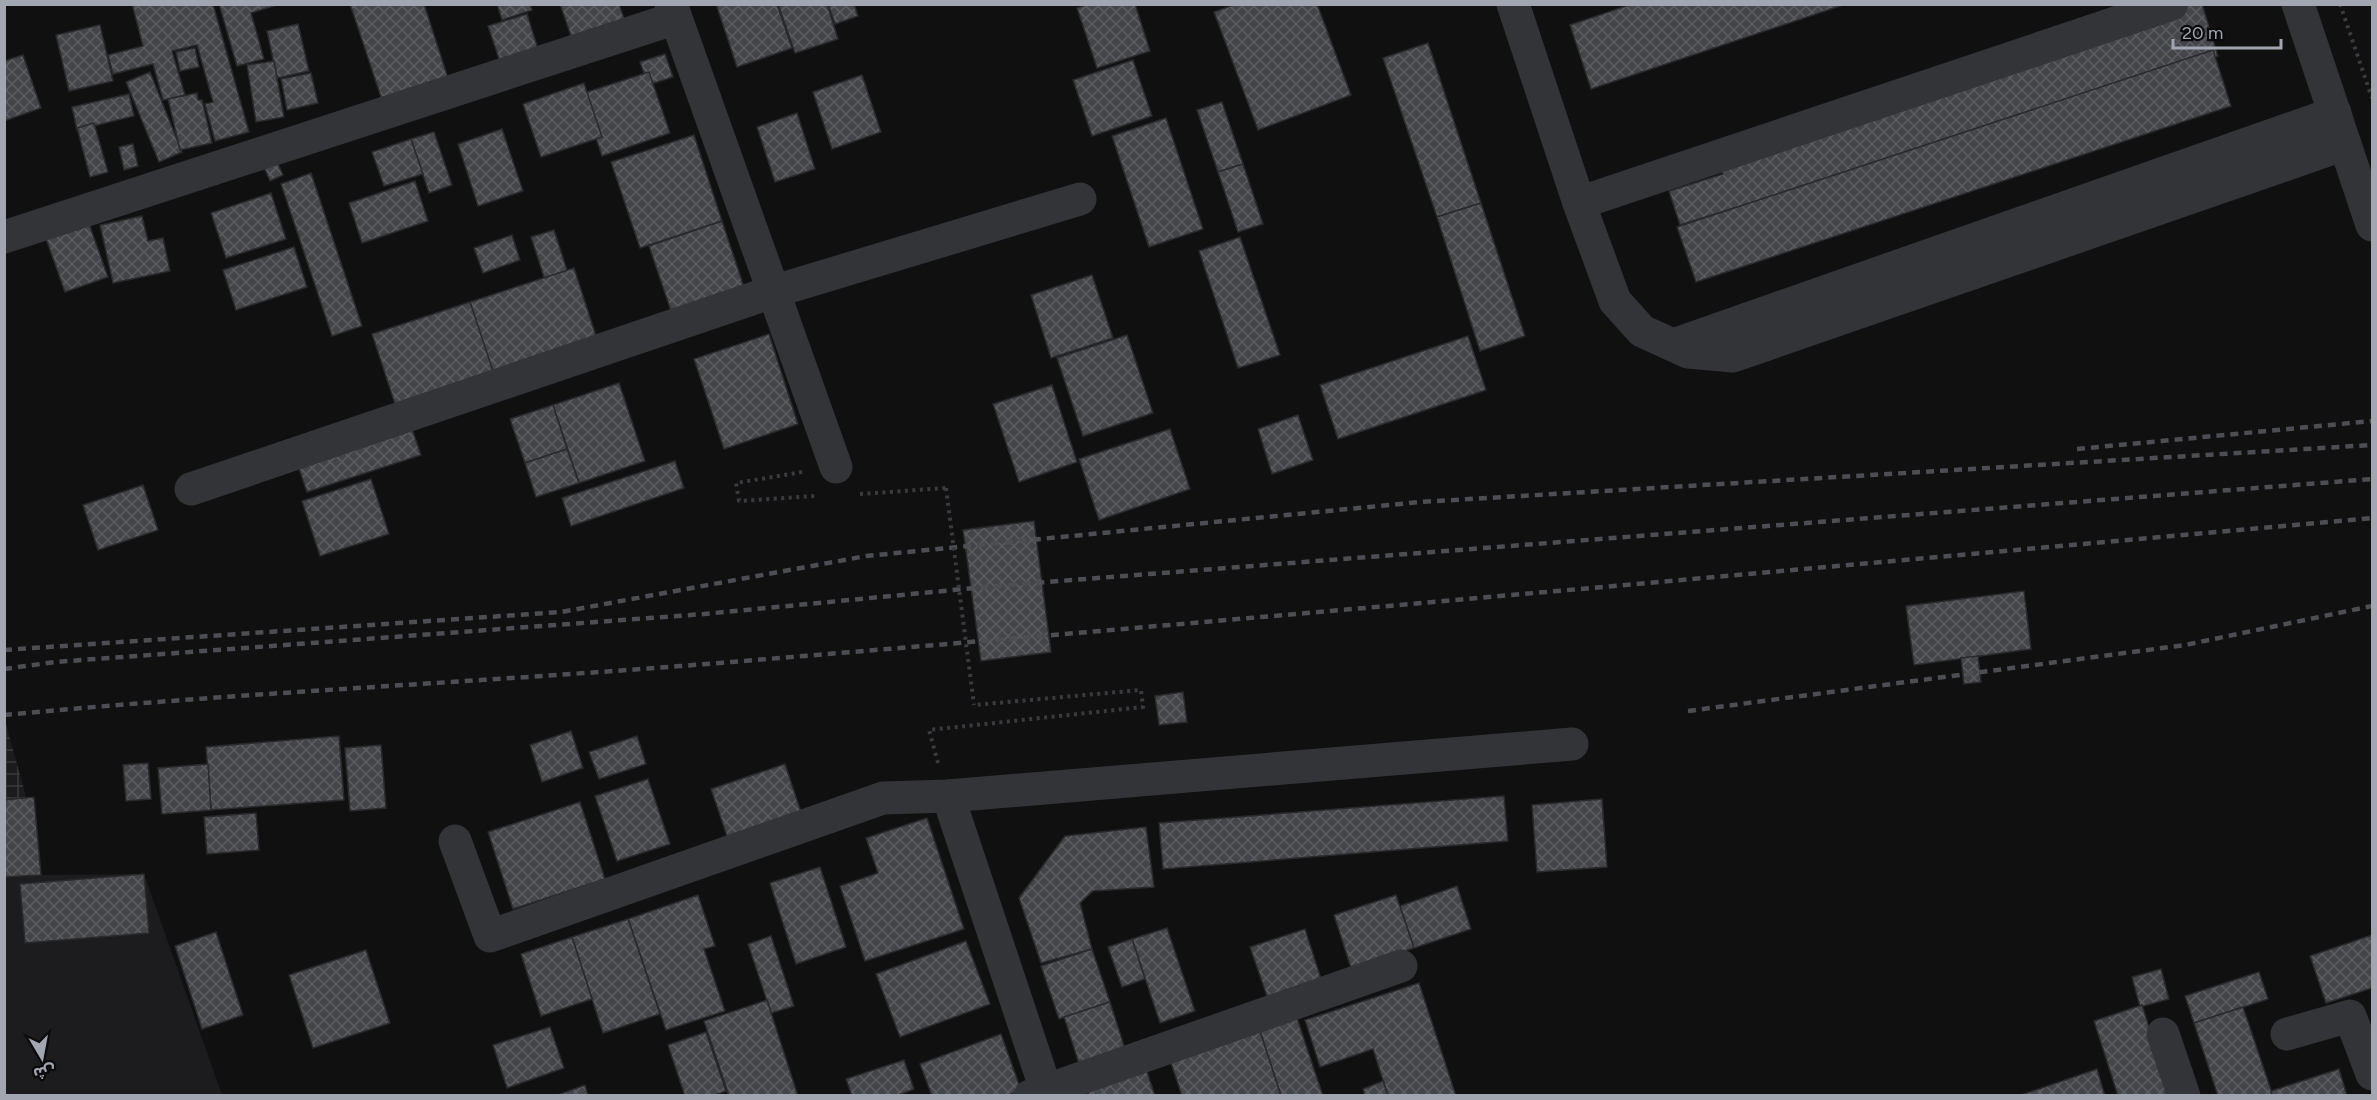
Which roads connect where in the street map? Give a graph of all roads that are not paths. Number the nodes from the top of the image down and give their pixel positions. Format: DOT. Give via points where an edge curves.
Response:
graph roads {
  1 [pos="2172,4"];
  2 [pos="2298,4"];
  3 [pos="1519,6"];
  4 [pos="674,11"];
  5 [pos="2335,113"];
  6 [pos="2345,144"];
  7 [pos="1080,199"];
  8 [pos="1579,203"];
  9 [pos="2373,225"];
  10 [pos="4,237"];
  11 [pos="772,292"];
  12 [pos="1673,345"];
  13 [pos="836,467"];
  14 [pos="191,489"];
  15 [pos="1572,744"];
  16 [pos="948,796"];
  17 [pos="455,841"];
  18 [pos="1401,966"];
  19 [pos="2163,1034"];
  20 [pos="2287,1034"];
  21 [pos="2373,1074"];
  22 [pos="1042,1094"];
  23 [pos="2184,1095"];
  1 -- 8 [label="street"];
  2 -- 5 [label="street"];
  3 -- 8 [label="street"];
  4 -- 10 [label="street"];
  4 -- 11 [label="street"];
  5 -- 6 [label="street"];
  5 -- 12 [label="street"];
  6 -- 9 [label="street"];
  6 -- 12 [label="street" via="1733,356 1688,352"];
  7 -- 11 [label="street"];
  8 -- 12 [label="street" via="1615,301 1642,331"];
  11 -- 13 [label="street"];
  11 -- 14 [label="street"];
  15 -- 16 [label="street"];
  16 -- 17 [label="street" via="884,798 490,936"];
  16 -- 22 [label="street"];
  18 -- 22 [label="street"];
  19 -- 23 [label="street"];
  20 -- 21 [label="street" via="2350,1016"];
}
